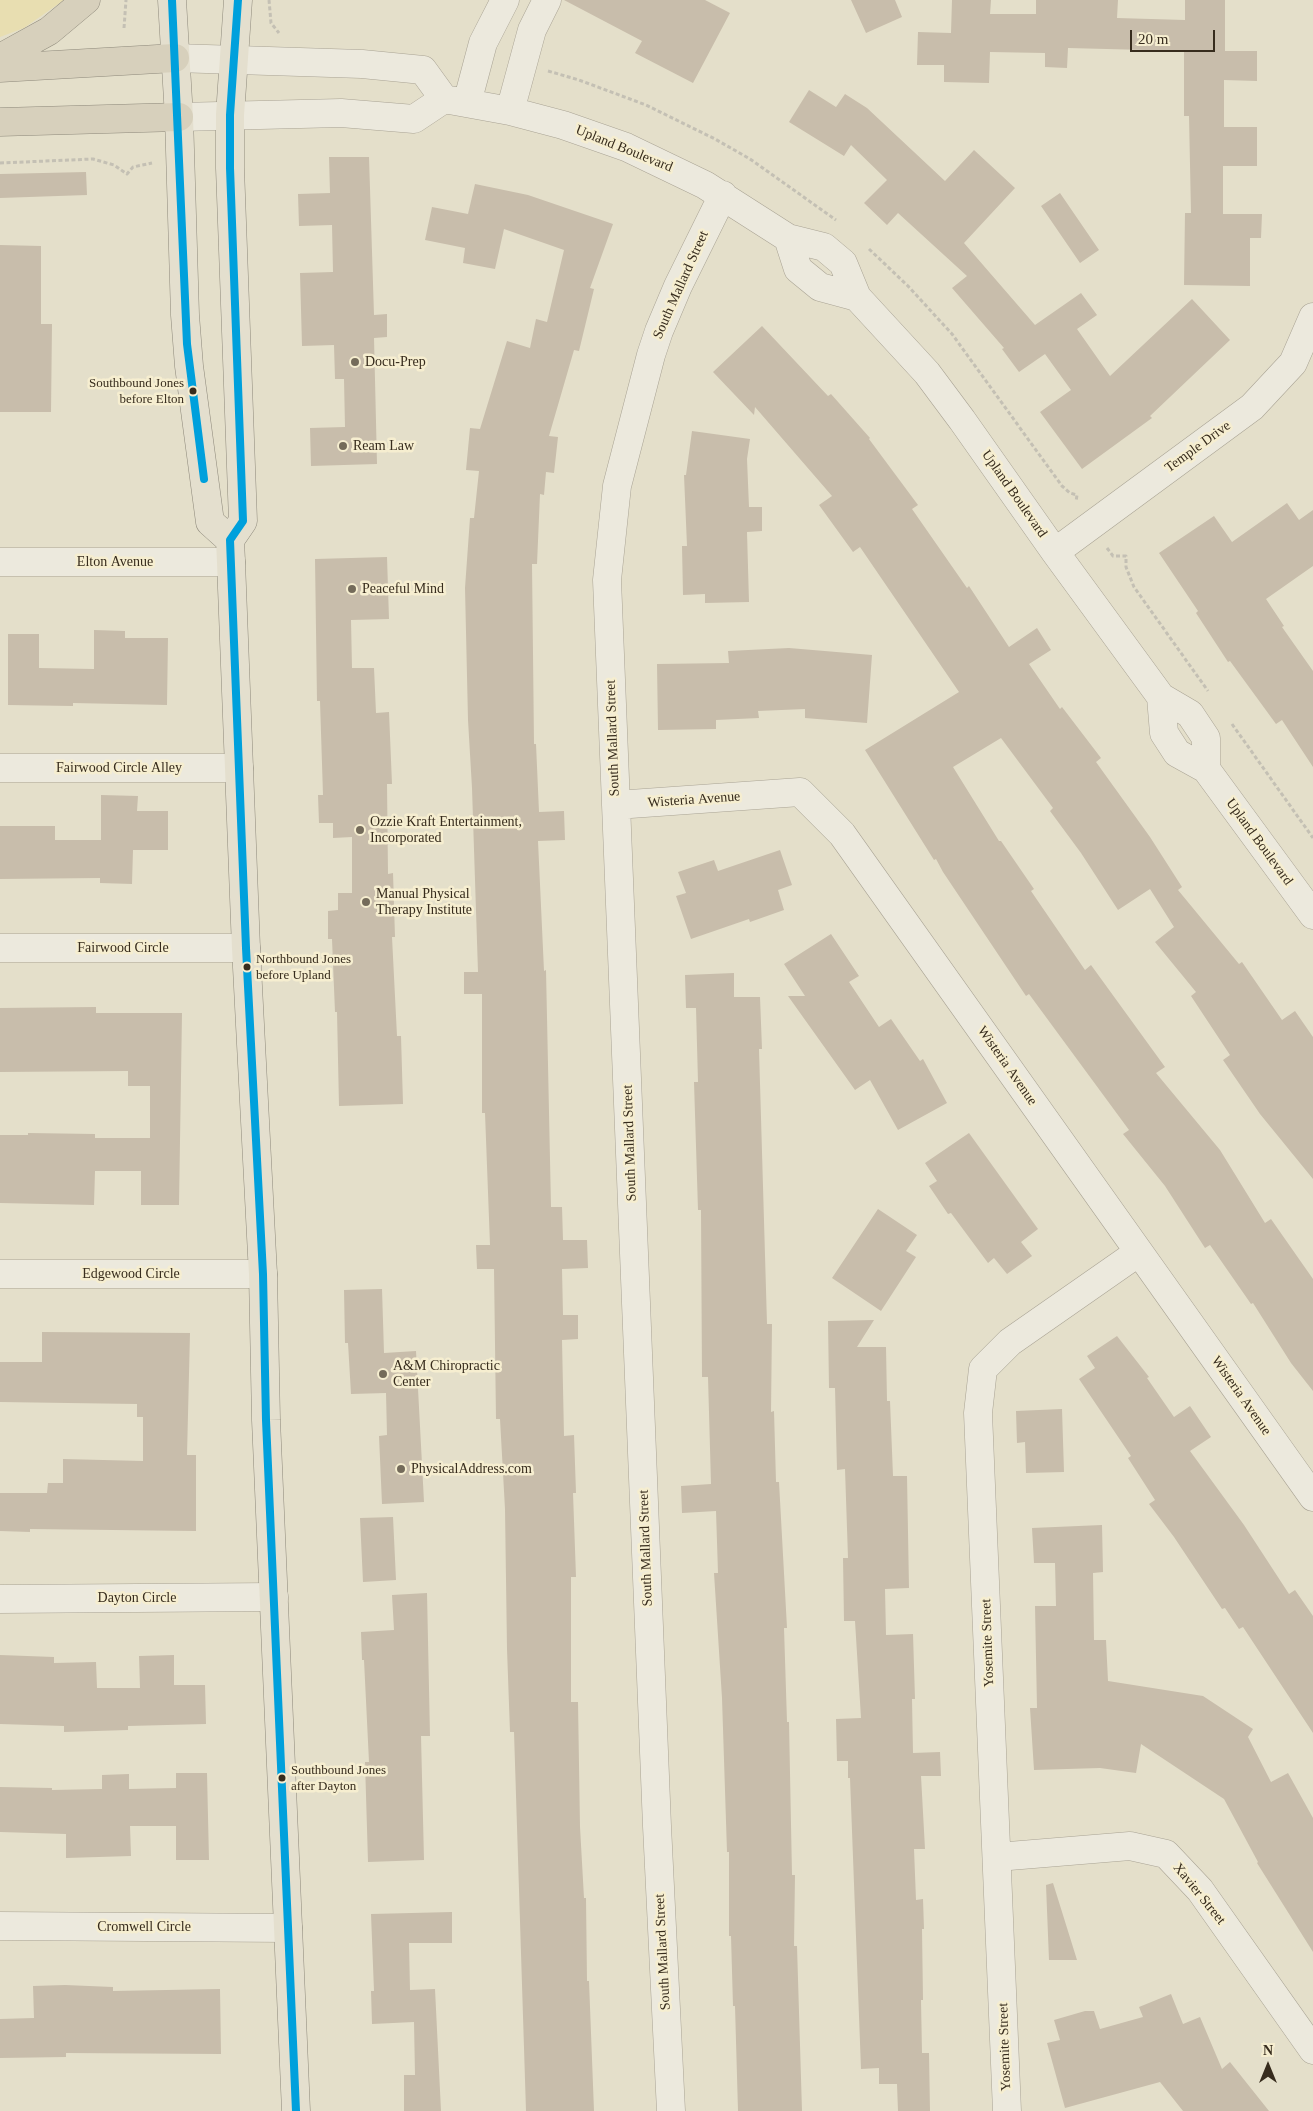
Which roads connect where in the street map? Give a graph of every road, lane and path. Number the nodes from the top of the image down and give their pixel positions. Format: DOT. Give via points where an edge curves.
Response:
graph roads {
  1 [pos="86,0"];
  2 [pos="126,0"];
  3 [pos="172,0"];
  4 [pos="238,0"];
  5 [pos="269,0"];
  6 [pos="505,0"];
  7 [pos="547,0"];
  8 [pos="124,28"];
  9 [pos="282,35"];
  10 [pos="0,58"];
  11 [pos="175,58"];
  12 [pos="233,61"];
  13 [pos="0,68"];
  14 [pos="544,70"];
  15 [pos="456,101"];
  16 [pos="510,111"];
  17 [pos="658,111"];
  18 [pos="230,115"];
  19 [pos="178,117"];
  20 [pos="0,122"];
  21 [pos="0,163"];
  22 [pos="127,174"];
  23 [pos="723,195"];
  24 [pos="1313,318"];
  25 [pos="230,551"];
  26 [pos="1054,552"];
  27 [pos="0,562"];
  28 [pos="0,768"];
  29 [pos="239,768"];
  30 [pos="616,805"];
  31 [pos="1313,915"];
  32 [pos="0,948"];
  33 [pos="246,948"];
  34 [pos="1139,1252"];
  35 [pos="0,1274"];
  36 [pos="263,1274"];
  37 [pos="1313,1497"];
  38 [pos="274,1597"];
  39 [pos="0,1599"];
  40 [pos="997,1857"];
  41 [pos="0,1926"];
  42 [pos="288,1928"];
  43 [pos="1313,2050"];
  44 [pos="296,2111"];
  45 [pos="671,2111"];
  46 [pos="1007,2111"];
  1 -- 10 [label="highway" via="49,31"];
  2 -- 8 [label="path"];
  3 -- 11 [label="main road"];
  4 -- 12 [label="main road"];
  5 -- 9 [label="path" via="271,23"];
  6 -- 15 [label="street"];
  7 -- 16 [label="street" via="532,30"];
  11 -- 12 [label="street"];
  11 -- 13 [label="highway"];
  11 -- 19 [label="main road"];
  12 -- 15 [label="street" via="362,64 423,70"];
  12 -- 18 [label="main road"];
  14 -- 17 [label="path"];
  15 -- 16 [label="street, Upland Boulevard"];
  15 -- 18 [label="street" via="414,120 341,113"];
  16 -- 23 [label="street, Upland Boulevard" via="626,147"];
  18 -- 19 [label="street"];
  18 -- 25 [label="main road" via="243,521"];
  19 -- 20 [label="highway"];
  19 -- 25 [label="main road" via="185,315 192,394 210,522"];
  21 -- 22 [label="path" via="93,159 107,162"];
  23 -- 26 [label="street, Upland Boulevard" via="788,238 798,269 820,287 857,297 927,373"];
  23 -- 30 [label="street, South Mallard Street" via="659,331 617,486 607,580"];
  24 -- 26 [label="street, Temple Drive" via="1293,363 1252,407"];
  25 -- 27 [label="street, Elton Avenue"];
  25 -- 29 [label="main road"];
  26 -- 31 [label="street, Upland Boulevard" via="1162,698 1164,733 1177,753 1206,769"];
  28 -- 29 [label="street, Fairwood Circle Alley"];
  29 -- 33 [label="main road"];
  30 -- 34 [label="street, Wisteria Avenue" via="800,792 842,834"];
  30 -- 45 [label="street, South Mallard Street"];
  32 -- 33 [label="street, Fairwood Circle"];
  33 -- 36 [label="main road"];
  34 -- 37 [label="street, Wisteria Avenue"];
  34 -- 40 [label="street, Yosemite Street" via="1010,1342 983,1369 978,1413"];
  35 -- 36 [label="street, Edgewood Circle"];
  36 -- 38 [label="main road"];
  38 -- 39 [label="street, Dayton Circle"];
  38 -- 42 [label="main road"];
  40 -- 43 [label="street, Xavier Street" via="1130,1846 1166,1854 1200,1890"];
  40 -- 46 [label="street, Yosemite Street"];
  41 -- 42 [label="street, Cromwell Circle"];
  42 -- 44 [label="main road"];
}
